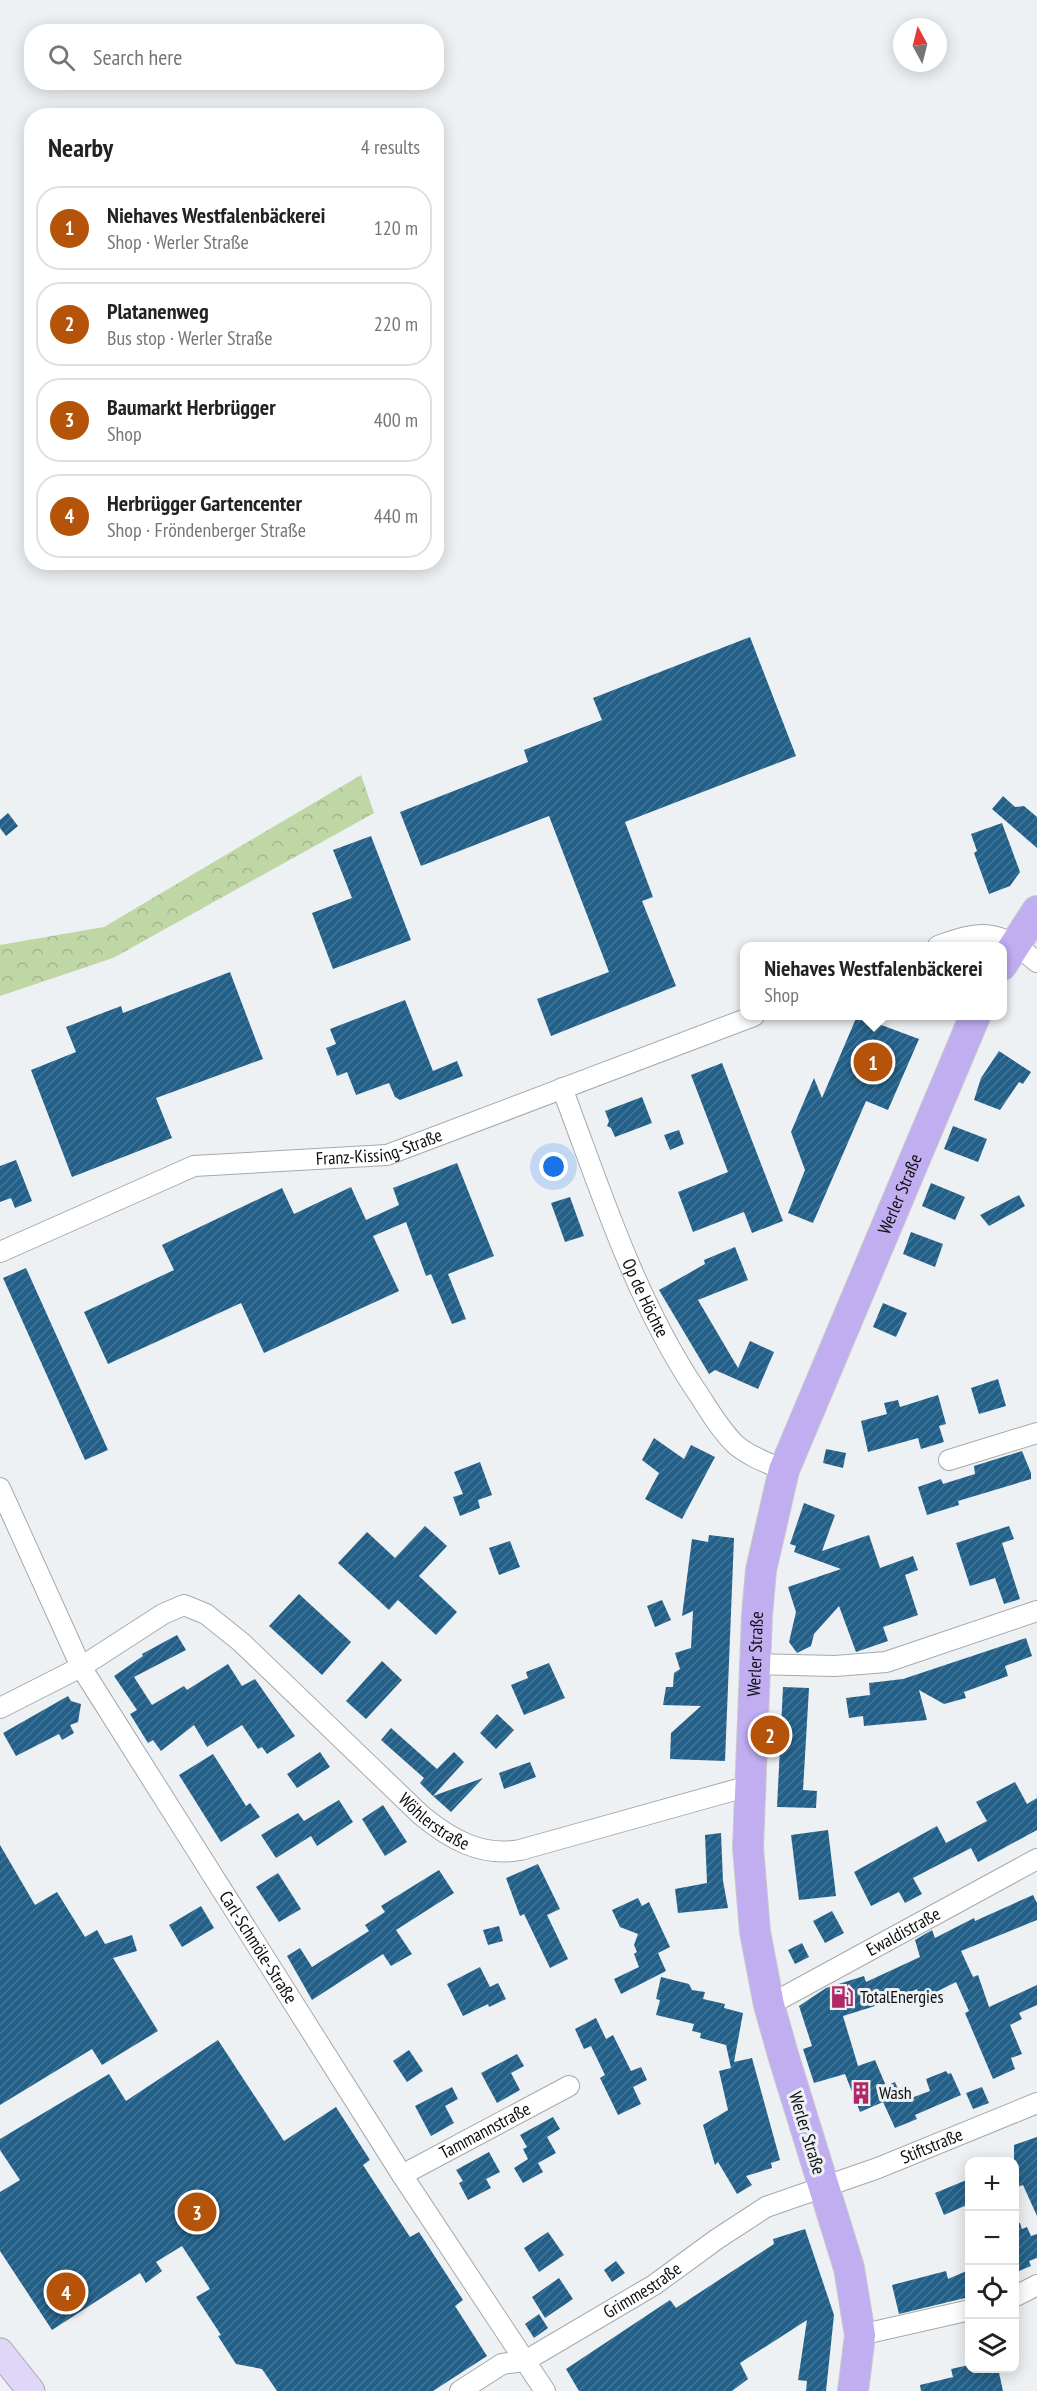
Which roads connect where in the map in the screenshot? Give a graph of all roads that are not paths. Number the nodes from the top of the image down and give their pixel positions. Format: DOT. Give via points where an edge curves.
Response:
graph roads {
  1 [pos="1037,911"];
  2 [pos="950,942"];
  3 [pos="1000,942"];
  4 [pos="1018,956"];
  5 [pos="743,1020"];
  6 [pos="973,1020"];
  7 [pos="562,1088"];
  8 [pos="0,1252"];
  9 [pos="1037,1433"];
  10 [pos="949,1460"];
  11 [pos="784,1470"];
  12 [pos="0,1488"];
  13 [pos="1037,1611"];
  14 [pos="753,1664"];
  15 [pos="81,1667"];
  16 [pos="0,1708"];
  17 [pos="749,1786"];
  18 [pos="1037,1859"];
  19 [pos="769,2005"];
  20 [pos="569,2086"];
  21 [pos="1037,2103"];
  22 [pos="402,2175"];
  23 [pos="823,2187"];
  24 [pos="1037,2285"];
  25 [pos="1019,2294"];
  26 [pos="965,2311"];
  27 [pos="860,2335"];
  28 [pos="0,2352"];
  29 [pos="525,2361"];
  30 [pos="31,2391"];
  31 [pos="460,2391"];
  32 [pos="545,2391"];
  33 [pos="853,2391"];
  1 -- 4 [label="main road"];
  2 -- 3 [label="street" via="970,935 991,935"];
  5 -- 7 [label="street, Franz-Kissing-Straße"];
  6 -- 11 [label="main road, Werler Straße"];
  7 -- 8 [label="street, Franz-Kissing-Straße" via="387,1155 194,1166"];
  7 -- 11 [label="street, Op de Höchte" via="626,1258 675,1358 736,1445"];
  9 -- 10 [label="street"];
  11 -- 14 [label="main road, Werler Straße" via="761,1570"];
  12 -- 15 [label="street, Carl-Schmöle-Straße"];
  13 -- 14 [label="street" via="886,1662 835,1666"];
  14 -- 17 [label="main road, Werler Straße"];
  15 -- 16 [label="street"];
  15 -- 17 [label="street, Wöhlerstraße" via="163,1614 184,1605 206,1614 241,1642 421,1815 449,1836 490,1853 520,1850"];
  15 -- 22 [label="street, Carl-Schmöle-Straße"];
  17 -- 19 [label="main road, Werler Straße" via="750,1886"];
  18 -- 19 [label="street, Ewaldistraße"];
  19 -- 23 [label="main road, Werler Straße"];
  20 -- 22 [label="street, Tammannstraße"];
  21 -- 23 [label="street, Stiftstraße"];
  22 -- 29 [label="street, Carl-Schmöle-Straße"];
  23 -- 27 [label="main road, Werler Straße" via="849,2268"];
  23 -- 29 [label="street, Grimmestraße" via="766,2207 654,2285"];
  24 -- 25 [label="street"];
  26 -- 27 [label="street"];
  27 -- 33 [label="main road, Werler Straße"];
  28 -- 30 [label="main road"];
  29 -- 31 [label="street, Grimmestraße" via="501,2364"];
  29 -- 32 [label="street, Carl-Schmöle-Straße"];
}
